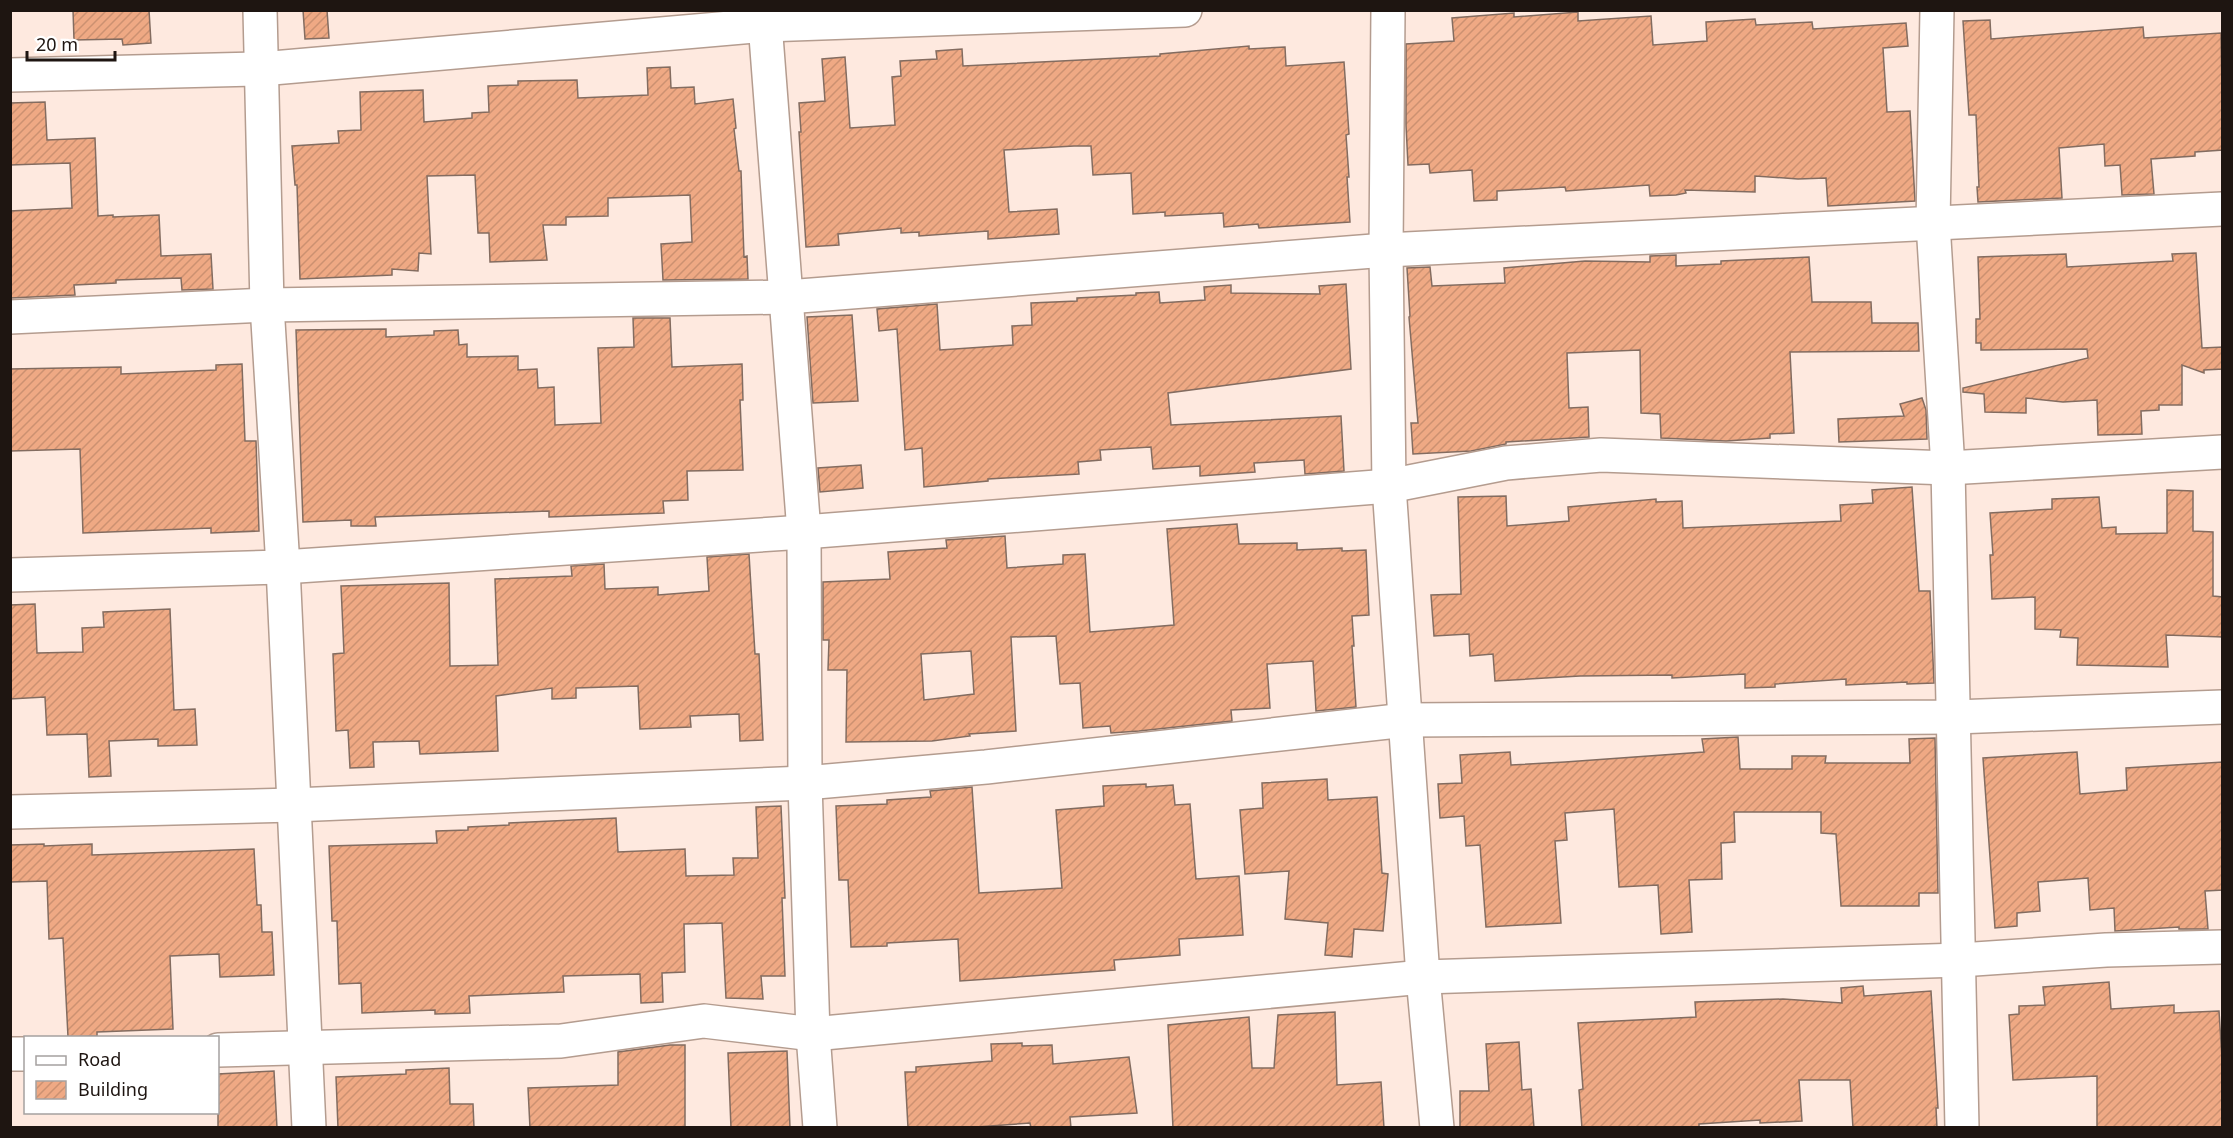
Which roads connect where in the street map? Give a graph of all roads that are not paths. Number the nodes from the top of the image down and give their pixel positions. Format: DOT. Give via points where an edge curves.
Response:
graph roads {
  1 [pos="260,10"];
  2 [pos="1185,10"];
  3 [pos="1388,10"];
  4 [pos="1937,10"];
  5 [pos="764,18"];
  6 [pos="261,69"];
  7 [pos="10,75"];
  8 [pos="2223,209"];
  9 [pos="1933,223"];
  10 [pos="1386,250"];
  11 [pos="787,297"];
  12 [pos="267,305"];
  13 [pos="10,317"];
  14 [pos="2223,452"];
  15 [pos="1948,468"];
  16 [pos="1389,486"];
  17 [pos="804,532"];
  18 [pos="283,567"];
  19 [pos="10,575"];
  20 [pos="2223,707"];
  21 [pos="1955,717"];
  22 [pos="1406,720"];
  23 [pos="805,783"];
  24 [pos="294,805"];
  25 [pos="10,812"];
  26 [pos="2223,947"];
  27 [pos="1960,960"];
  28 [pos="1423,977"];
  29 [pos="813,1034"];
  30 [pos="305,1048"];
  31 [pos="219,1050"];
  32 [pos="309,1128"];
  33 [pos="820,1128"];
  34 [pos="1437,1128"];
  35 [pos="1962,1128"];
  1 -- 6 [label="street"];
  2 -- 5 [label="street"];
  3 -- 10 [label="street"];
  4 -- 9 [label="street"];
  5 -- 6 [label="street"];
  5 -- 11 [label="street"];
  6 -- 7 [label="street"];
  6 -- 12 [label="street"];
  8 -- 9 [label="street"];
  9 -- 10 [label="street"];
  9 -- 15 [label="street"];
  10 -- 11 [label="street"];
  10 -- 16 [label="street"];
  11 -- 12 [label="street"];
  11 -- 17 [label="street"];
  12 -- 13 [label="street"];
  12 -- 18 [label="street"];
  14 -- 15 [label="street"];
  15 -- 16 [label="street" via="1601,455 1506,463"];
  15 -- 21 [label="street"];
  16 -- 17 [label="street"];
  16 -- 22 [label="street"];
  17 -- 18 [label="street"];
  17 -- 23 [label="street"];
  18 -- 19 [label="street"];
  18 -- 24 [label="street"];
  20 -- 21 [label="street"];
  21 -- 22 [label="street"];
  21 -- 27 [label="street"];
  22 -- 23 [label="street"];
  22 -- 28 [label="street"];
  23 -- 24 [label="street"];
  23 -- 29 [label="street"];
  24 -- 25 [label="street"];
  24 -- 30 [label="street"];
  26 -- 27 [label="street"];
  27 -- 28 [label="street"];
  27 -- 35 [label="street"];
  28 -- 29 [label="street"];
  28 -- 34 [label="street"];
  29 -- 30 [label="street" via="704,1022 561,1041"];
  29 -- 33 [label="street"];
  30 -- 31 [label="street"];
  30 -- 32 [label="street"];
}
